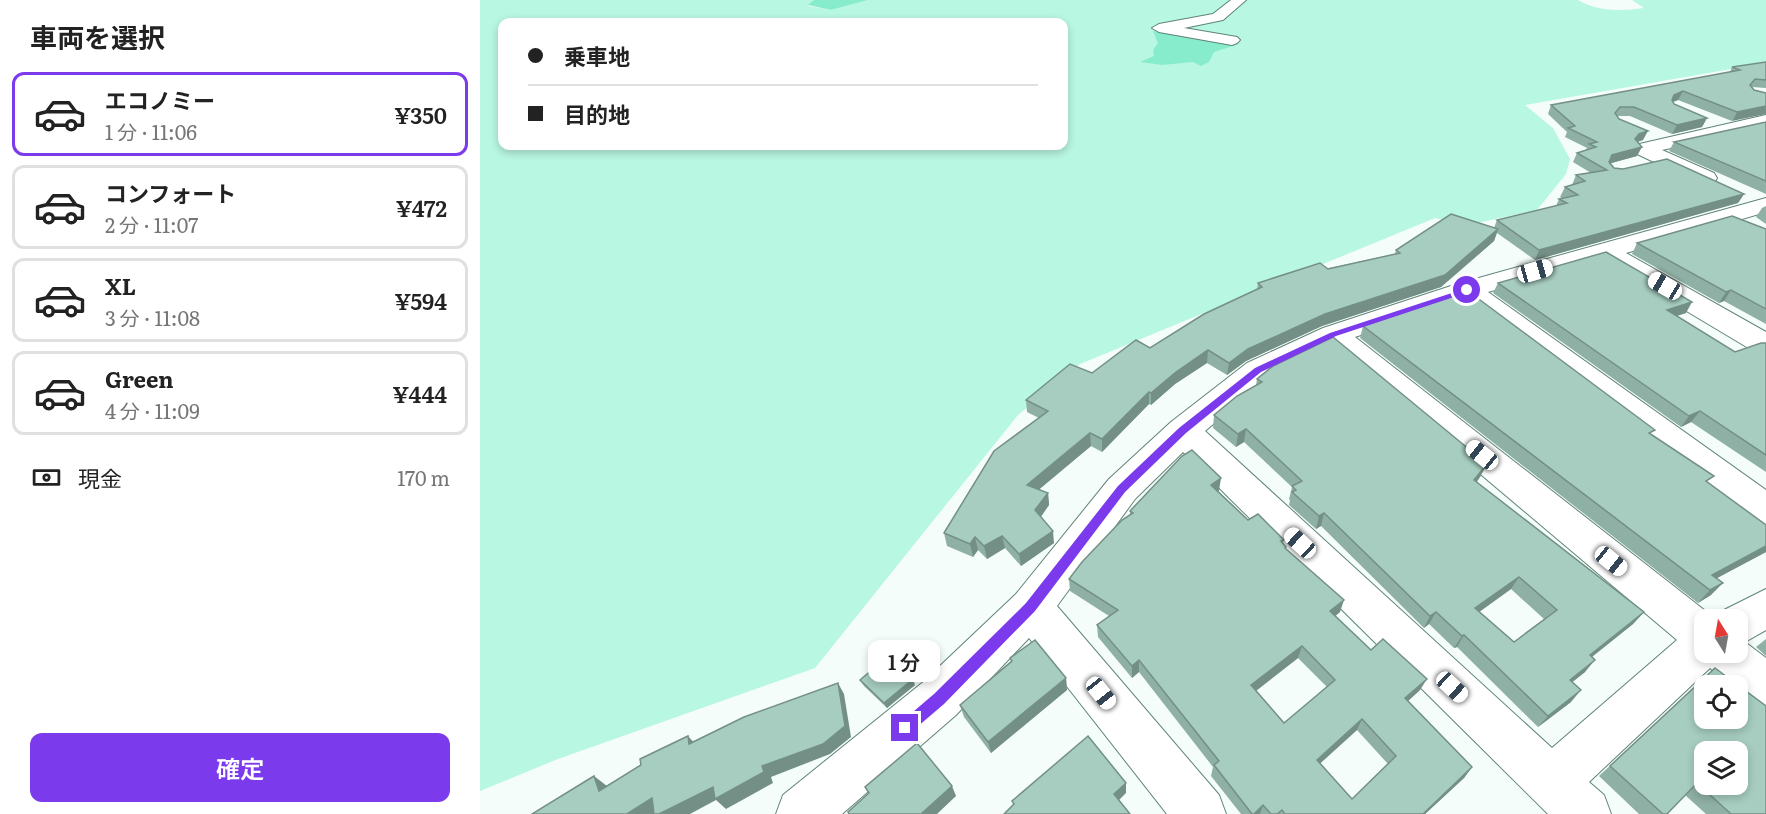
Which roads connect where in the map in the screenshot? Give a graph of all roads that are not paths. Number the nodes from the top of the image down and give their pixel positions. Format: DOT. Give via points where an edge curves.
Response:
graph roads {
  1 [pos="1239,0"];
  2 [pos="1232,40"];
  3 [pos="1700,117"];
  4 [pos="1766,121"];
  5 [pos="1730,129"];
  6 [pos="1642,130"];
  7 [pos="1668,151"];
  8 [pos="1630,167"];
  9 [pos="1746,206"];
  10 [pos="1604,251"];
  11 [pos="1467,290"];
  12 [pos="1333,334"];
  13 [pos="1766,345"];
  14 [pos="1183,431"];
  15 [pos="1766,510"];
  16 [pos="1031,607"];
  17 [pos="1766,608"];
  18 [pos="1748,619"];
  19 [pos="1694,628"];
  20 [pos="1694,654"];
  21 [pos="1737,663"];
  22 [pos="1766,687"];
  23 [pos="1552,782"];
  24 [pos="802,814"];
  25 [pos="1200,814"];
  26 [pos="1585,814"];
  1 -- 2 [label="street" via="1218,16 1159,28"];
  3 -- 5 [label="street"];
  4 -- 5 [label="street"];
  5 -- 7 [label="street"];
  6 -- 7 [label="street"];
  7 -- 8 [label="street"];
  7 -- 9 [label="street"];
  9 -- 10 [label="street"];
  10 -- 11 [label="street"];
  10 -- 13 [label="street"];
  11 -- 12 [label="street"];
  11 -- 15 [label="street"];
  12 -- 14 [label="street" via="1258,370"];
  12 -- 19 [label="street"];
  14 -- 16 [label="street" via="1122,489"];
  14 -- 23 [label="street"];
  16 -- 24 [label="street" via="939,699"];
  16 -- 25 [label="street"];
  17 -- 18 [label="street"];
  20 -- 23 [label="street"];
  21 -- 22 [label="street"];
  23 -- 26 [label="street"];
}
